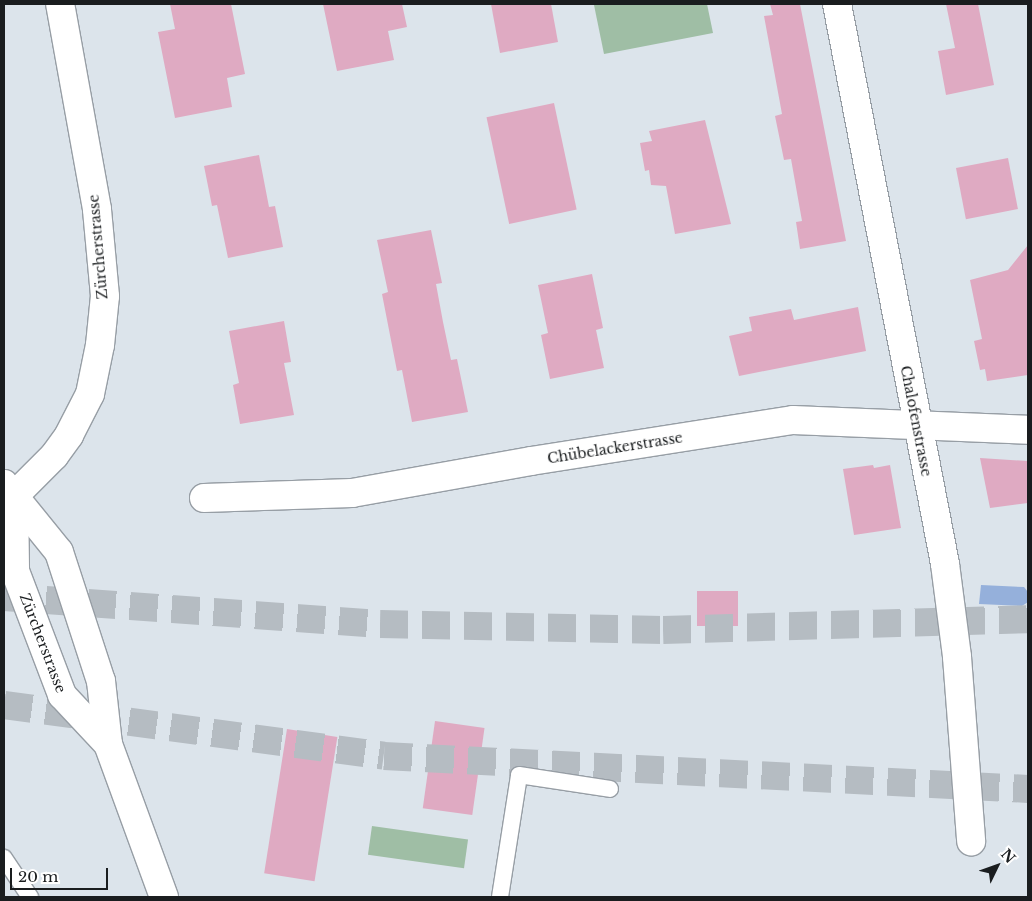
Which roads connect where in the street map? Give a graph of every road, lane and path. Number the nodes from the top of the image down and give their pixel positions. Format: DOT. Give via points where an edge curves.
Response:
graph roads {
  1 [pos="60,4"];
  2 [pos="836,4"];
  3 [pos="916,424"];
  4 [pos="1028,430"];
  5 [pos="7,495"];
  6 [pos="204,498"];
  7 [pos="108,744"];
  8 [pos="610,789"];
  9 [pos="971,841"];
  10 [pos="4,858"];
  11 [pos="30,897"];
  12 [pos="164,897"];
  13 [pos="500,897"];
  1 -- 5 [label="street, Zürcherstrasse" via="97,209 105,296 100,344 90,394 69,435 54,456"];
  2 -- 3 [label="street, Chalofenstrasse"];
  3 -- 4 [label="street, Chübelackerstrasse"];
  3 -- 6 [label="street, Chübelackerstrasse" via="793,420 352,493"];
  3 -- 9 [label="street, Chalofenstrasse" via="945,564 957,657"];
  5 -- 7 [label="street, Zürcherstrasse" via="59,552 101,681"];
  5 -- 7 [label="street, Zürcherstrasse" via="15,571 62,695"];
  7 -- 12 [label="street, Zürcherstrasse"];
  8 -- 13 [label="lane" via="519,775"];
  10 -- 11 [label="lane"];
}
